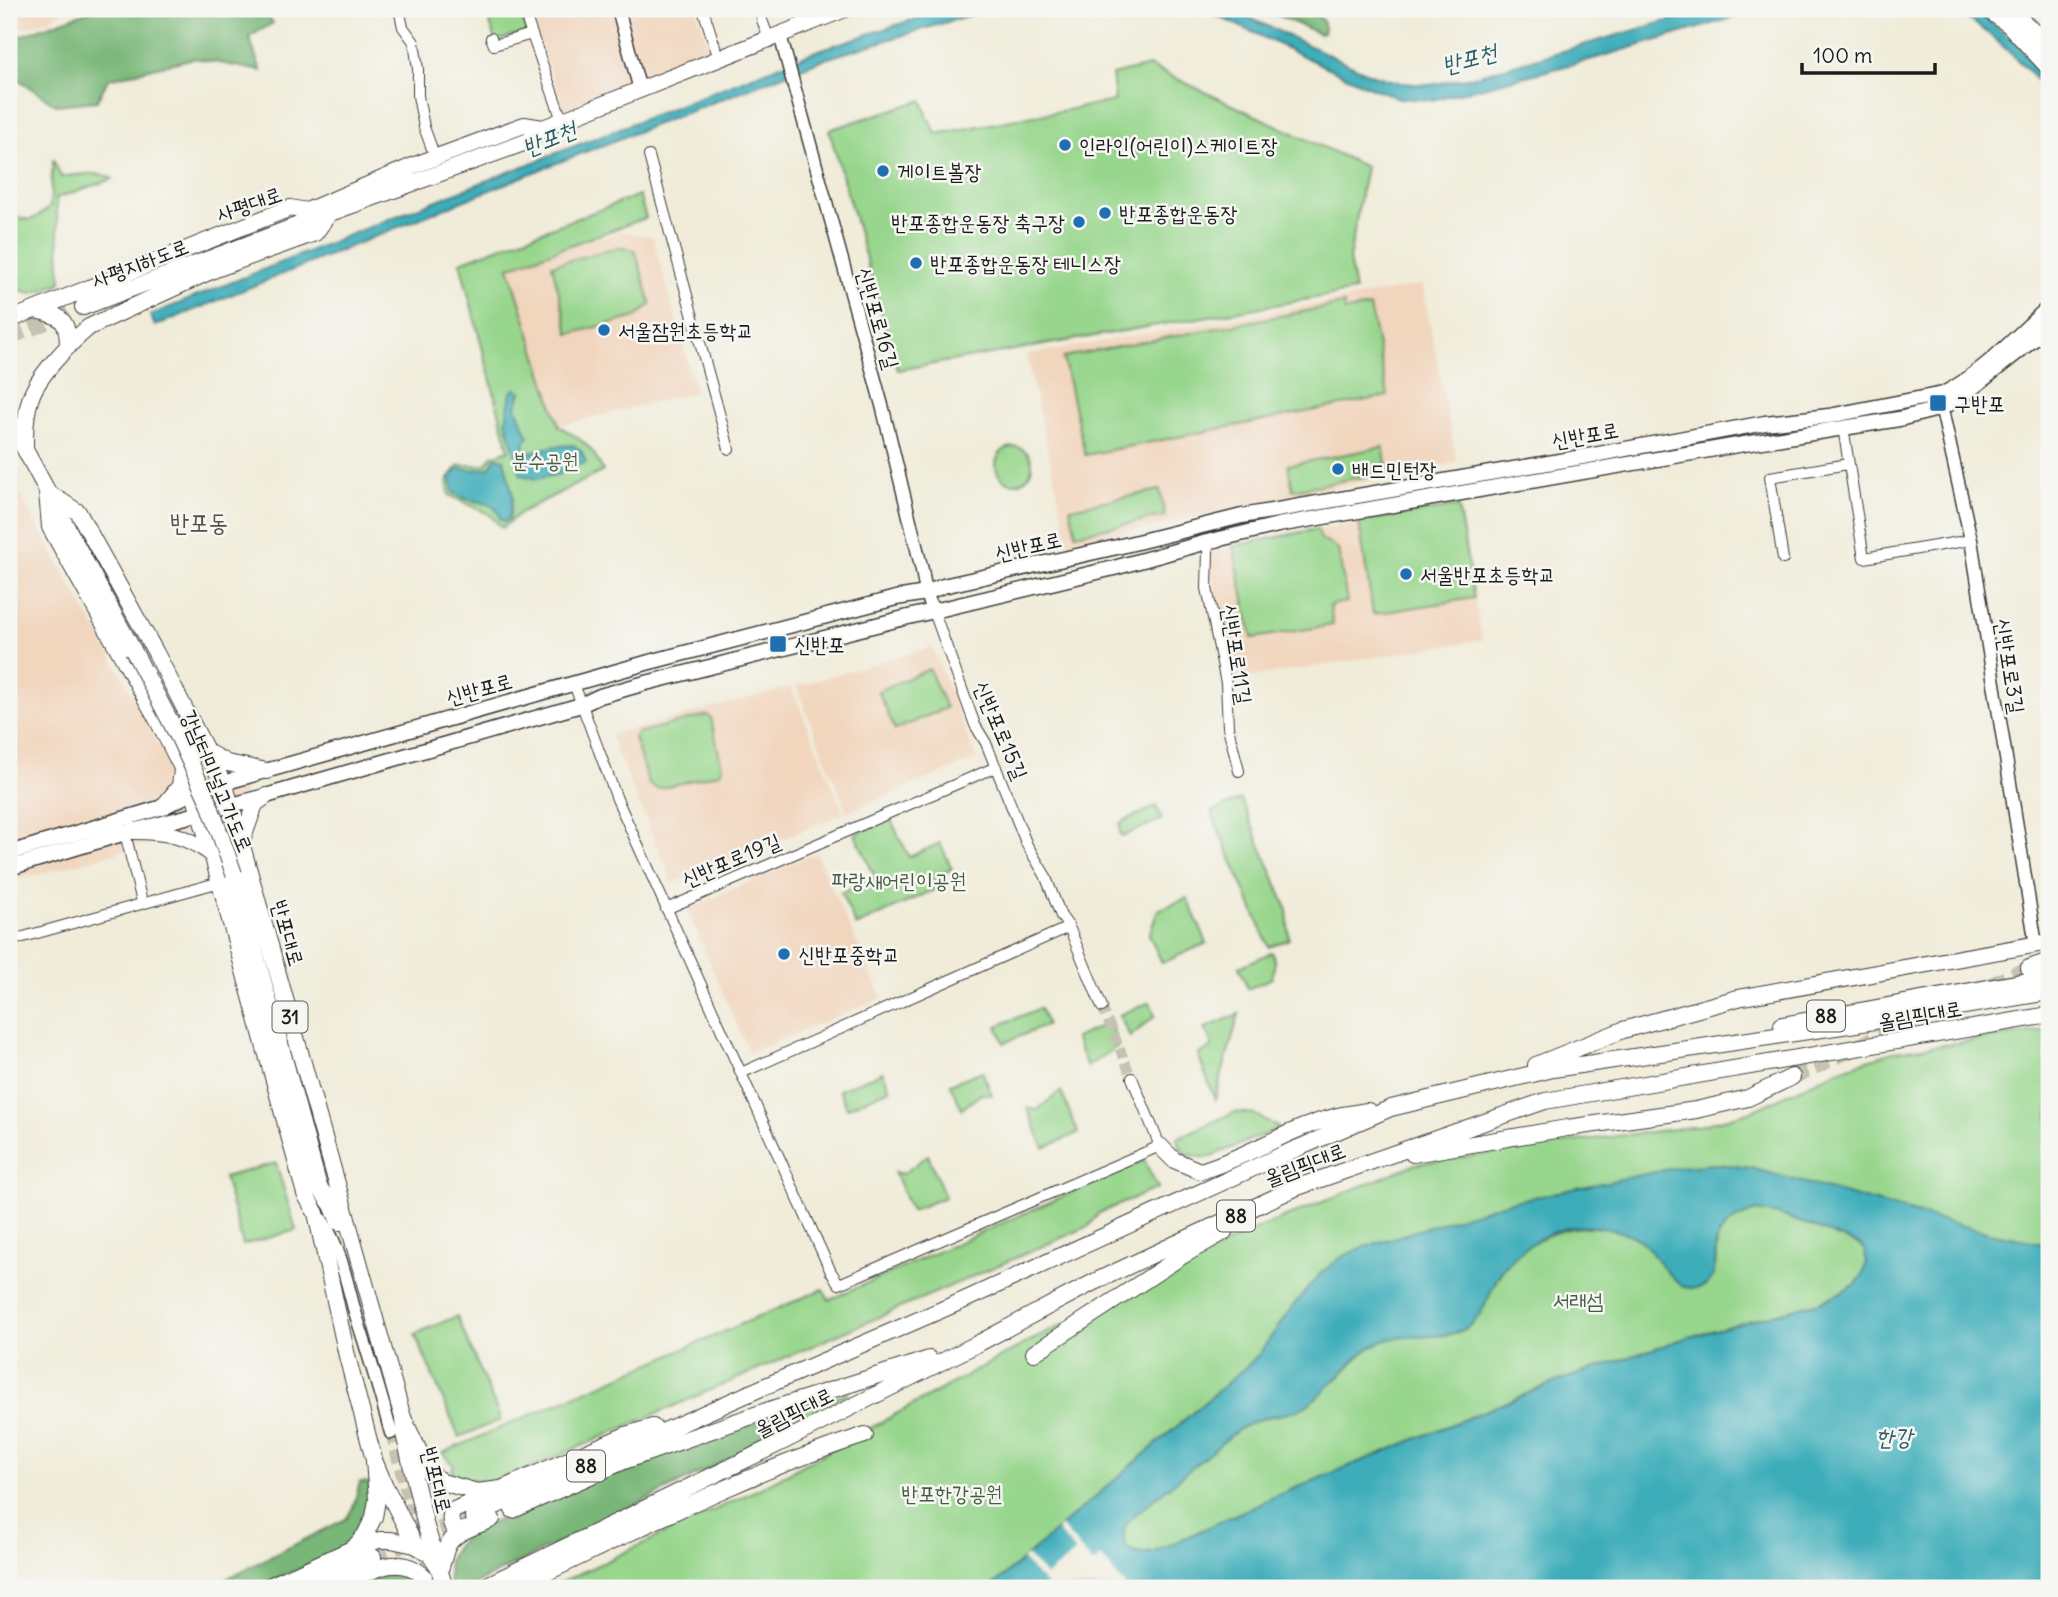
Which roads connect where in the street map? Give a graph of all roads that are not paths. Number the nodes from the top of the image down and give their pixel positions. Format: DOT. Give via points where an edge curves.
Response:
graph roads {
  1 [pos="399,9"];
  2 [pos="523,9"];
  3 [pos="618,9"];
  4 [pos="704,9"];
  5 [pos="760,9"];
  6 [pos="845,9"];
  7 [pos="1987,9"];
  8 [pos="2006,9"];
  9 [pos="2023,9"];
  10 [pos="2049,31"];
  11 [pos="532,34"];
  12 [pos="774,37"];
  13 [pos="491,38"];
  14 [pos="2049,46"];
  15 [pos="719,59"];
  16 [pos="2049,68"];
  17 [pos="640,90"];
  18 [pos="562,120"];
  19 [pos="543,128"];
  20 [pos="649,156"];
  21 [pos="435,158"];
  22 [pos="330,213"];
  23 [pos="82,299"];
  24 [pos="2049,307"];
  25 [pos="35,310"];
  26 [pos="11,319"];
  27 [pos="89,327"];
  28 [pos="2049,327"];
  29 [pos="68,347"];
  30 [pos="1940,401"];
  31 [pos="9,420"];
  32 [pos="1843,427"];
  33 [pos="9,438"];
  34 [pos="729,449"];
  35 [pos="24,450"];
  36 [pos="1848,464"];
  37 [pos="47,492"];
  38 [pos="1971,540"];
  39 [pos="1207,542"];
  40 [pos="1783,559"];
  41 [pos="926,593"];
  42 [pos="934,612"];
  43 [pos="575,684"];
  44 [pos="178,695"];
  45 [pos="581,705"];
  46 [pos="155,715"];
  47 [pos="209,753"];
  48 [pos="996,767"];
  49 [pos="182,770"];
  50 [pos="267,771"];
  51 [pos="1239,771"];
  52 [pos="223,783"];
  53 [pos="192,793"];
  54 [pos="266,796"];
  55 [pos="231,806"];
  56 [pos="163,807"];
  57 [pos="200,814"];
  58 [pos="129,832"];
  59 [pos="241,843"];
  60 [pos="9,853"];
  61 [pos="212,854"];
  62 [pos="9,868"];
  63 [pos="220,882"];
  64 [pos="142,902"];
  65 [pos="666,909"];
  66 [pos="1069,927"];
  67 [pos="9,941"];
  68 [pos="2043,943"];
  69 [pos="2049,961"];
  70 [pos="2029,968"];
  71 [pos="2049,977"];
  72 [pos="2049,992"];
  73 [pos="1102,1007"];
  74 [pos="2049,1015"];
  75 [pos="1604,1060"];
  76 [pos="741,1073"];
  77 [pos="1792,1077"];
  78 [pos="1132,1078"];
  79 [pos="1488,1084"];
  80 [pos="1391,1108"];
  81 [pos="1160,1146"];
  82 [pos="1383,1157"];
  83 [pos="1307,1184"];
  84 [pos="319,1187"];
  85 [pos="316,1213"];
  86 [pos="355,1251"];
  87 [pos="362,1276"];
  88 [pos="365,1338"];
  89 [pos="981,1342"];
  90 [pos="1034,1353"];
  91 [pos="700,1415"];
  92 [pos="403,1418"];
  93 [pos="391,1433"];
  94 [pos="865,1435"];
  95 [pos="374,1460"];
  96 [pos="501,1489"];
  97 [pos="720,1491"];
  98 [pos="472,1522"];
  99 [pos="415,1545"];
  100 [pos="571,1545"];
  101 [pos="354,1548"];
  102 [pos="376,1555"];
  103 [pos="440,1569"];
  104 [pos="426,1582"];
  105 [pos="511,1582"];
  106 [pos="265,1588"];
  107 [pos="302,1588"];
  108 [pos="337,1588"];
  109 [pos="445,1588"];
  110 [pos="481,1588"];
  111 [pos="488,1588"];
  1 -- 21 [label="street" via="403,27 414,42 418,96"];
  2 -- 11 [label="street"];
  3 -- 17 [label="street"];
  4 -- 15 [label="street"];
  5 -- 12 [label="street"];
  6 -- 12 [label="main road, 사평대로"];
  7 -- 16 [label="main road" via="2009,25"];
  8 -- 14 [label="main road"];
  9 -- 10 [label="main road"];
  11 -- 13 [label="street" via="494,45"];
  11 -- 18 [label="street"];
  12 -- 15 [label="main road, 사평대로"];
  12 -- 41 [label="street, 신반포로16길" via="787,61 883,409"];
  15 -- 17 [label="main road, 사평대로"];
  17 -- 18 [label="main road, 사평대로"];
  18 -- 19 [label="main road, 사평대로"];
  19 -- 21 [label="main road, 사평대로" via="524,125"];
  19 -- 22 [label="main road, 사평대로" via="529,141"];
  20 -- 34 [label="street"];
  21 -- 23 [label="main road, 사평대로" via="307,211 290,208"];
  22 -- 23 [label="main road, 사평지하도로"];
  22 -- 27 [label="main road" via="315,233 213,270"];
  23 -- 25 [label="main road, 사평대로"];
  23 -- 27 [label="main road" via="76,298 76,316"];
  24 -- 30 [label="main road, 신반포로"];
  25 -- 26 [label="main road, 사평대로"];
  25 -- 29 [label="main road" via="62,320 68,330"];
  27 -- 29 [label="main road"];
  28 -- 30 [label="main road, 신반포로" via="1966,393"];
  29 -- 35 [label="main road" via="30,397"];
  30 -- 32 [label="main road, 신반포로" via="1899,419"];
  30 -- 38 [label="street, 신반포로3길"];
  30 -- 41 [label="main road, 신반포로" via="1765,423 1242,516"];
  31 -- 35 [label="main road, 반포대로 / 31"];
  32 -- 36 [label="street"];
  32 -- 39 [label="main road, 신반포로" via="1278,525"];
  33 -- 35 [label="main road"];
  35 -- 37 [label="main road, 반포대로 / 31"];
  36 -- 38 [label="street" via="1864,558"];
  36 -- 40 [label="street" via="1770,477"];
  37 -- 44 [label="main road, 반포대로 / 31" via="78,512"];
  37 -- 46 [label="main road, 반포대로 / 31" via="50,527"];
  37 -- 84 [label="main road, 강남터미널고가도로 / 31, bridge" via="209,803 234,874"];
  38 -- 68 [label="street, 신반포로3길"];
  39 -- 42 [label="main road, 신반포로"];
  39 -- 51 [label="street, 신반포로11길" via="1207,589"];
  41 -- 42 [label="street, 신반포로16길"];
  41 -- 43 [label="main road, 신반포로"];
  42 -- 45 [label="main road, 신반포로" via="642,684"];
  42 -- 48 [label="street, 신반포로15길" via="975,725"];
  43 -- 45 [label="street, 신반포로19길"];
  43 -- 50 [label="main road, 신반포로"];
  44 -- 46 [label="main road" via="174,713"];
  44 -- 47 [label="main road, 반포대로 / 31"];
  45 -- 54 [label="main road, 신반포로"];
  45 -- 65 [label="street, 신반포로19길"];
  46 -- 49 [label="main road, 반포대로 / 31"];
  47 -- 50 [label="main road" via="227,763"];
  47 -- 52 [label="main road, 반포대로 / 31"];
  48 -- 65 [label="street, 신반포로19길"];
  48 -- 66 [label="street, 신반포로15길" via="1027,845"];
  49 -- 53 [label="main road, 반포대로 / 31"];
  49 -- 56 [label="main road" via="180,786"];
  50 -- 52 [label="main road, 신반포로"];
  52 -- 53 [label="main road, 신반포로"];
  52 -- 55 [label="main road, 반포대로 / 31"];
  53 -- 56 [label="main road, 신반포로"];
  53 -- 57 [label="main road, 반포대로 / 31"];
  54 -- 55 [label="main road, 신반포로"];
  54 -- 59 [label="main road" via="254,804"];
  55 -- 57 [label="main road, 신반포로"];
  55 -- 59 [label="main road, 반포대로 / 31"];
  56 -- 60 [label="main road, 신반포로"];
  57 -- 58 [label="main road, 신반포로"];
  57 -- 61 [label="main road, 반포대로 / 31"];
  58 -- 61 [label="main road" via="182,836"];
  58 -- 62 [label="main road, 신반포로"];
  58 -- 64 [label="street"];
  59 -- 86 [label="main road, 반포대로 / 31"];
  61 -- 63 [label="main road, 반포대로 / 31"];
  63 -- 64 [label="street"];
  63 -- 85 [label="main road, 반포대로 / 31" via="305,1194"];
  64 -- 67 [label="street"];
  65 -- 76 [label="street"];
  66 -- 73 [label="street, 신반포로15길"];
  66 -- 76 [label="street"];
  68 -- 79 [label="main road" via="1738,998 1623,1030"];
  69 -- 70 [label="main road"];
  71 -- 75 [label="main road, 올림픽대로 / 88"];
  72 -- 75 [label="main road, 올림픽대로 / 88"];
  74 -- 82 [label="main road, 올림픽대로 / 88" via="1545,1101"];
  75 -- 79 [label="main road, 올림픽대로 / 88"];
  76 -- 81 [label="street" via="839,1284"];
  77 -- 82 [label="main road" via="1748,1098 1696,1110"];
  78 -- 81 [label="street"];
  79 -- 80 [label="main road, 올림픽대로 / 88"];
  80 -- 81 [label="main road" via="1331,1118 1200,1171 1174,1160"];
  80 -- 91 [label="main road, 올림픽대로 / 88"];
  82 -- 83 [label="main road, 올림픽대로 / 88"];
  83 -- 89 [label="main road, 올림픽대로 / 88" via="1094,1282"];
  83 -- 90 [label="main road" via="1182,1256"];
  84 -- 85 [label="main road, 31"];
  84 -- 86 [label="main road, 31"];
  85 -- 88 [label="street" via="327,1227"];
  85 -- 95 [label="main road, 반포대로 / 31"];
  86 -- 87 [label="main road, 반포대로 / 31"];
  87 -- 88 [label="street"];
  87 -- 92 [label="main road, 반포대로 / 31"];
  88 -- 93 [label="street, 반포대로"];
  89 -- 98 [label="main road" via="624,1461"];
  89 -- 100 [label="main road, 올림픽대로 / 88"];
  91 -- 96 [label="main road" via="626,1435"];
  91 -- 98 [label="main road, 올림픽대로 / 88"];
  92 -- 96 [label="main road" via="425,1467 436,1478 469,1491"];
  92 -- 103 [label="main road, 반포대로 / 31" via="426,1527"];
  94 -- 97 [label="main road"];
  95 -- 99 [label="main road, 반포대로 / 31"];
  95 -- 101 [label="main road" via="376,1509 371,1525"];
  96 -- 98 [label="main road" via="452,1511 451,1522 457,1532"];
  97 -- 100 [label="main road"];
  97 -- 105 [label="main road"];
  98 -- 103 [label="main road" via="448,1545"];
  99 -- 102 [label="main road" via="391,1540"];
  99 -- 103 [label="main road" via="430,1554"];
  99 -- 104 [label="street, 반포대로 / 31"];
  100 -- 105 [label="main road, 올림픽대로 / 88"];
  101 -- 102 [label="main road"];
  101 -- 106 [label="main road"];
  102 -- 104 [label="main road" via="417,1570"];
  102 -- 107 [label="main road"];
  102 -- 108 [label="main road"];
  103 -- 109 [label="main road, 반포대로 / 31"];
  105 -- 110 [label="main road, 올림픽대로 / 88"];
  105 -- 111 [label="main road"];
}
